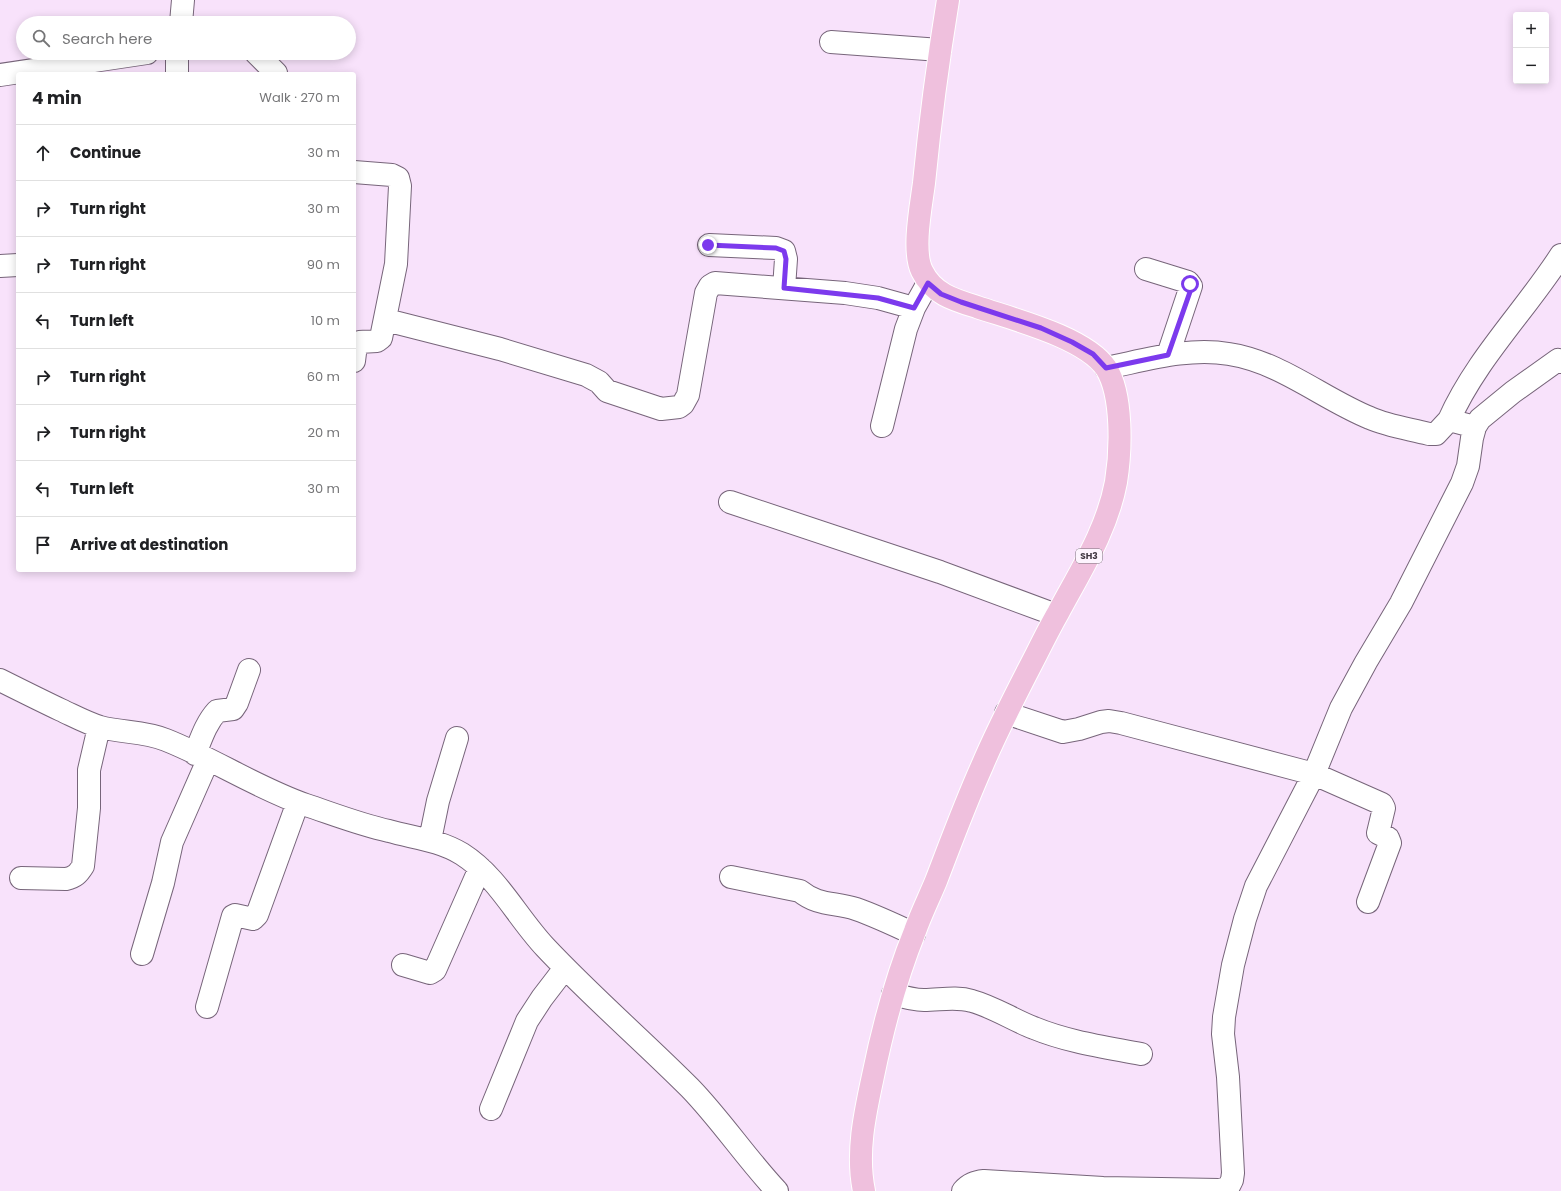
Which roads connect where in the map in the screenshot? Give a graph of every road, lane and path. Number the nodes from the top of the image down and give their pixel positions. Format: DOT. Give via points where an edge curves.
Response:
graph roads {
  1 [pos="948,0"];
  2 [pos="831,42"];
  3 [pos="940,50"];
  4 [pos="100,60"];
  5 [pos="177,60"];
  6 [pos="263,60"];
  7 [pos="20,72"];
  8 [pos="177,72"];
  9 [pos="275,72"];
  10 [pos="16,73"];
  11 [pos="0,75"];
  12 [pos="356,172"];
  13 [pos="708,245"];
  14 [pos="1561,255"];
  15 [pos="16,265"];
  16 [pos="0,266"];
  17 [pos="1146,269"];
  18 [pos="928,283"];
  19 [pos="784,288"];
  20 [pos="914,308"];
  21 [pos="386,320"];
  22 [pos="356,345"];
  23 [pos="1168,355"];
  24 [pos="1560,360"];
  25 [pos="1106,368"];
  26 [pos="1449,420"];
  27 [pos="882,426"];
  28 [pos="1475,427"];
  29 [pos="730,502"];
  30 [pos="1056,615"];
  31 [pos="249,670"];
  32 [pos="0,680"];
  33 [pos="1006,714"];
  34 [pos="99,727"];
  35 [pos="457,738"];
  36 [pos="202,757"];
  37 [pos="1314,774"];
  38 [pos="298,802"];
  39 [pos="430,840"];
  40 [pos="480,868"];
  41 [pos="731,877"];
  42 [pos="21,878"];
  43 [pos="1368,902"];
  44 [pos="914,934"];
  45 [pos="142,954"];
  46 [pos="403,965"];
  47 [pos="565,968"];
  48 [pos="894,994"];
  49 [pos="207,1007"];
  50 [pos="1141,1054"];
  51 [pos="491,1109"];
  52 [pos="777,1191"];
  53 [pos="864,1191"];
  54 [pos="963,1191"];
  1 -- 3 [label="main road, SH3"];
  2 -- 3 [label="street"];
  3 -- 18 [label="main road, SH3" via="917,249 920,267"];
  4 -- 7 [label="street"];
  5 -- 8 [label="street"];
  6 -- 9 [label="street"];
  10 -- 11 [label="street"];
  12 -- 21 [label="street" via="392,175 398,178 400,186 396,264"];
  13 -- 19 [label="street" via="776,248 784,251"];
  14 -- 26 [label="street" via="1480,364 1457,401"];
  15 -- 16 [label="street"];
  17 -- 23 [label="street" via="1188,282 1191,286"];
  18 -- 20 [label="street"];
  18 -- 25 [label="main road, SH3" via="941,294 1041,328 1072,342 1093,354"];
  19 -- 20 [label="street" via="878,298"];
  19 -- 21 [label="street" via="715,283 710,286 706,293 688,395 679,408 661,409 607,391 599,382 586,375 500,349"];
  20 -- 27 [label="street" via="906,329"];
  21 -- 22 [label="street" via="379,340 359,342"];
  23 -- 25 [label="street"];
  23 -- 26 [label="street" via="1215,352 1245,357 1371,419 1429,434 1436,434"];
  24 -- 28 [label="street" via="1513,392 1480,419"];
  25 -- 30 [label="main road, SH3" via="1120,422 1119,454 1112,501 1103,528 1088,559"];
  26 -- 28 [label="street"];
  28 -- 37 [label="street" via="1468,466 1462,483 1401,603 1341,708"];
  29 -- 30 [label="street" via="940,572"];
  30 -- 33 [label="main road, SH3"];
  31 -- 36 [label="street" via="237,703 232,709 217,711 208,723"];
  32 -- 34 [label="street"];
  33 -- 37 [label="street" via="1063,732 1109,721"];
  33 -- 44 [label="main road, SH3" via="977,777"];
  34 -- 36 [label="street" via="147,733"];
  34 -- 42 [label="street" via="89,770 90,808 83,866 78,874 66,880"];
  35 -- 39 [label="street"];
  36 -- 38 [label="street"];
  36 -- 45 [label="street" via="172,842"];
  37 -- 43 [label="street" via="1384,806 1378,832 1390,839 1390,843"];
  37 -- 54 [label="street" via="1256,886 1233,965 1223,1034 1233,1173 1228,1188 1103,1188 984,1181 968,1185"];
  38 -- 39 [label="street" via="388,831"];
  38 -- 49 [label="street" via="257,915 253,919 233,916"];
  39 -- 40 [label="street" via="446,845"];
  40 -- 46 [label="street" via="435,970 430,973"];
  40 -- 47 [label="street" via="492,879 535,936"];
  41 -- 44 [label="street" via="800,891 820,903 844,906"];
  44 -- 48 [label="main road, SH3"];
  47 -- 51 [label="street" via="527,1021"];
  47 -- 52 [label="street" via="691,1089"];
  48 -- 50 [label="street" via="916,1000 972,1000 1052,1034"];
  48 -- 53 [label="main road, SH3" via="882,1032 864,1116 861,1148 861,1179"];
}
